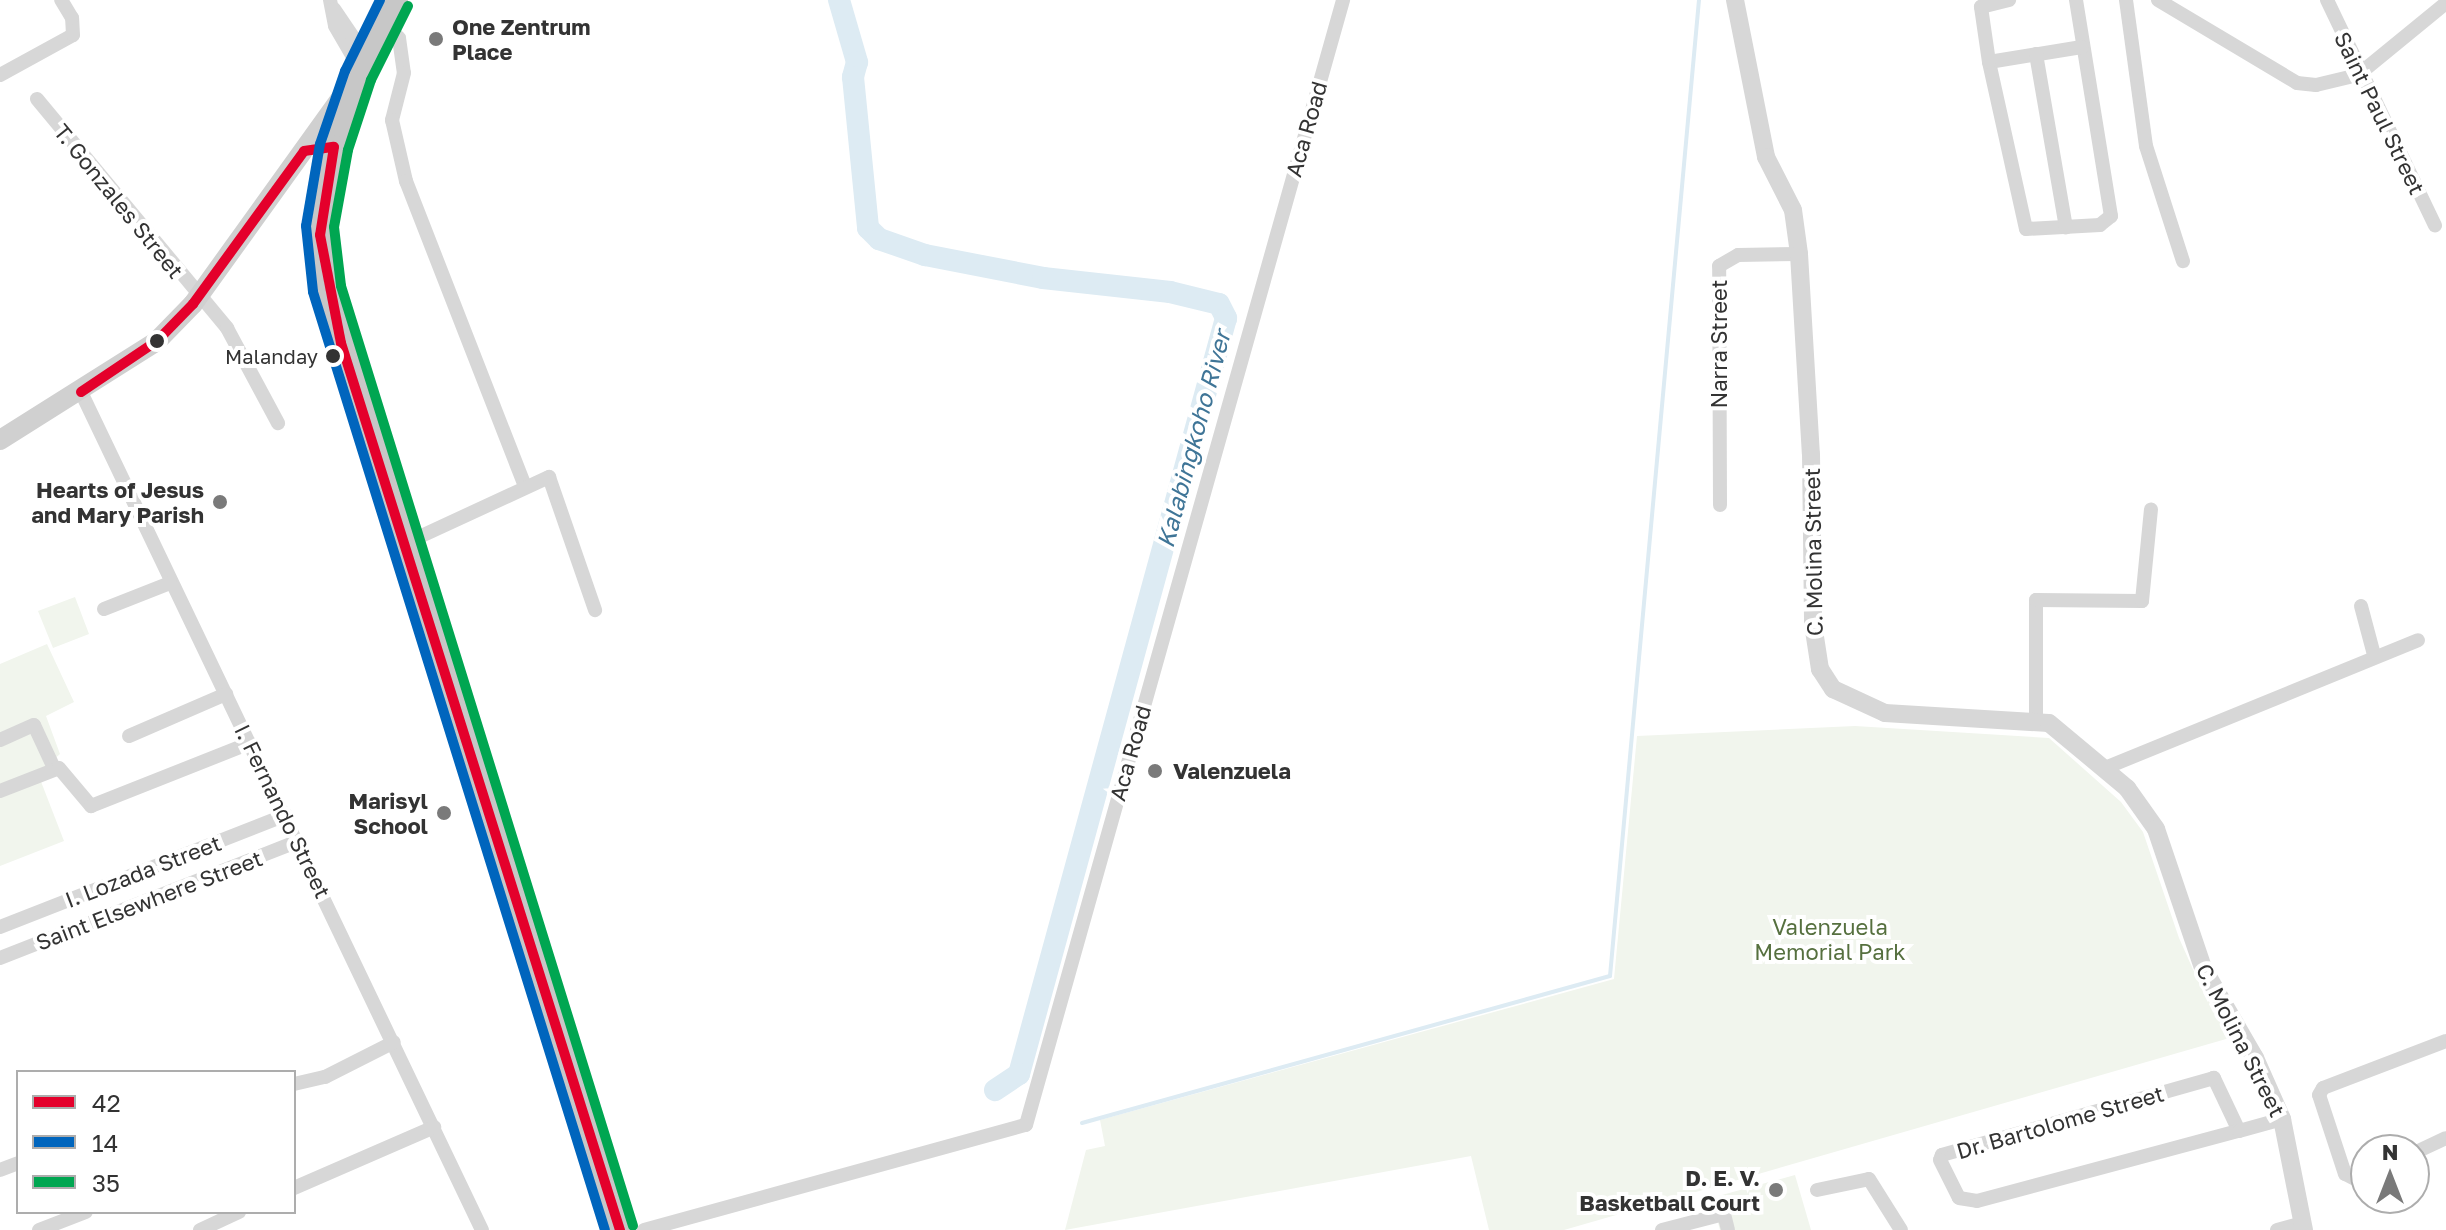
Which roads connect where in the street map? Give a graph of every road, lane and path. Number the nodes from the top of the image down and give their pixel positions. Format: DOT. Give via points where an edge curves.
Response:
graph roads {
  1 [pos="61,0"];
  2 [pos="396,0"];
  3 [pos="1343,0"];
  4 [pos="2009,0"];
  5 [pos="2076,0"];
  6 [pos="2126,0"];
  7 [pos="2158,0"];
  8 [pos="2327,0"];
  9 [pos="1737,1"];
  10 [pos="2446,3"];
  11 [pos="332,4"];
  12 [pos="384,23"];
  13 [pos="2082,47"];
  14 [pos="2036,54"];
  15 [pos="1989,62"];
  16 [pos="361,66"];
  17 [pos="0,75"];
  18 [pos="2358,75"];
  19 [pos="37,99"];
  20 [pos="334,147"];
  21 [pos="304,151"];
  22 [pos="2435,225"];
  23 [pos="2066,227"];
  24 [pos="1799,254"];
  25 [pos="2183,261"];
  26 [pos="199,297"];
  27 [pos="81,392"];
  28 [pos="278,423"];
  29 [pos="0,440"];
  30 [pos="525,486"];
  31 [pos="1720,505"];
  32 [pos="2151,509"];
  33 [pos="404,544"];
  34 [pos="170,583"];
  35 [pos="2361,606"];
  36 [pos="104,609"];
  37 [pos="595,610"];
  38 [pos="2418,640"];
  39 [pos="2374,655"];
  40 [pos="226,694"];
  41 [pos="2036,720"];
  42 [pos="129,736"];
  43 [pos="0,740"];
  44 [pos="250,743"];
  45 [pos="54,768"];
  46 [pos="2105,768"];
  47 [pos="0,791"];
  48 [pos="286,815"];
  49 [pos="299,841"];
  50 [pos="0,927"];
  51 [pos="0,958"];
  52 [pos="2446,1041"];
  53 [pos="394,1042"];
  54 [pos="296,1084"];
  55 [pos="2282,1119"];
  56 [pos="434,1127"];
  57 [pos="2239,1131"];
  58 [pos="2350,1175"];
  59 [pos="296,1187"];
  60 [pos="1817,1190"];
  61 [pos="81,1214"];
  62 [pos="229,1214"];
  63 [pos="2304,1226"];
  64 [pos="1895,1229"];
  65 [pos="39,1230"];
  66 [pos="200,1230"];
  67 [pos="482,1230"];
  68 [pos="620,1230"];
  69 [pos="644,1230"];
  70 [pos="1662,1230"];
  71 [pos="1728,1230"];
  72 [pos="2277,1230"];
  1 -- 17 [label="street" via="72,18 73,35"];
  2 -- 12 [label="highway"];
  3 -- 69 [label="street, Aca Road" via="1026,1125"];
  4 -- 15 [label="street" via="1981,7"];
  5 -- 13 [label="street"];
  6 -- 25 [label="street" via="2146,146"];
  7 -- 18 [label="street" via="2297,83"];
  8 -- 18 [label="street, Saint Paul Street"];
  9 -- 24 [label="street, C. Molina Street" via="1766,157 1793,210"];
  10 -- 18 [label="street"];
  11 -- 16 [label="street"];
  12 -- 16 [label="highway"];
  12 -- 30 [label="street" via="399,38 403,75 392,120 406,181"];
  13 -- 14 [label="street"];
  13 -- 23 [label="street" via="2111,216 2100,225"];
  14 -- 15 [label="street"];
  14 -- 23 [label="street"];
  15 -- 23 [label="street" via="2023,227"];
  16 -- 20 [label="highway"];
  16 -- 21 [label="main road"];
  18 -- 22 [label="street, Saint Paul Street"];
  19 -- 26 [label="street, T. Gonzales Street"];
  20 -- 21 [label="main road"];
  20 -- 33 [label="highway" via="320,227 325,274 341,343"];
  21 -- 26 [label="main road"];
  24 -- 31 [label="street, Narra Street" via="1738,255 1719,266"];
  24 -- 41 [label="street, C. Molina Street" via="1811,454 1813,624 1820,669 1833,689 1885,713"];
  26 -- 27 [label="main road" via="157,341"];
  26 -- 28 [label="street, T. Gonzales Street" via="235,340"];
  27 -- 29 [label="main road"];
  27 -- 34 [label="street, I. Fernando Street"];
  30 -- 33 [label="street"];
  30 -- 37 [label="street" via="549,477"];
  32 -- 41 [label="street" via="2142,601 2036,600"];
  33 -- 68 [label="highway"];
  34 -- 36 [label="street"];
  34 -- 40 [label="street, I. Fernando Street"];
  35 -- 39 [label="street"];
  38 -- 39 [label="street"];
  39 -- 46 [label="street"];
  40 -- 42 [label="street"];
  40 -- 44 [label="street, I. Fernando Street"];
  41 -- 46 [label="street, C. Molina Street" via="2057,728"];
  43 -- 45 [label="street" via="34,725"];
  44 -- 45 [label="street" via="91,806 63,770"];
  44 -- 48 [label="street, I. Fernando Street"];
  45 -- 47 [label="street"];
  46 -- 55 [label="street, C. Molina Street" via="2143,807 2156,829 2203,968 2255,1058"];
  48 -- 49 [label="street, I. Fernando Street"];
  48 -- 50 [label="street, I. Lozada Street"];
  49 -- 51 [label="street, Saint Elsewhere Street"];
  49 -- 53 [label="street, I. Fernando Street"];
  52 -- 58 [label="street" via="2328,1084 2319,1095 2345,1174"];
  53 -- 54 [label="street" via="325,1077"];
  53 -- 56 [label="street, I. Fernando Street"];
  55 -- 57 [label="street, Dr. Bartolome Street"];
  55 -- 63 [label="street, C. Molina Street"];
  56 -- 59 [label="street"];
  56 -- 67 [label="street, I. Fernando Street"];
  57 -- 57 [label="street, Dr. Bartolome Street" via="1977,1201 1959,1198 1940,1160 1942,1155 2214,1078"];
  60 -- 64 [label="street" via="1869,1179"];
  61 -- 65 [label="street"];
  62 -- 66 [label="street"];
  63 -- 72 [label="street"];
  70 -- 71 [label="street" via="1724,1214"];
}
